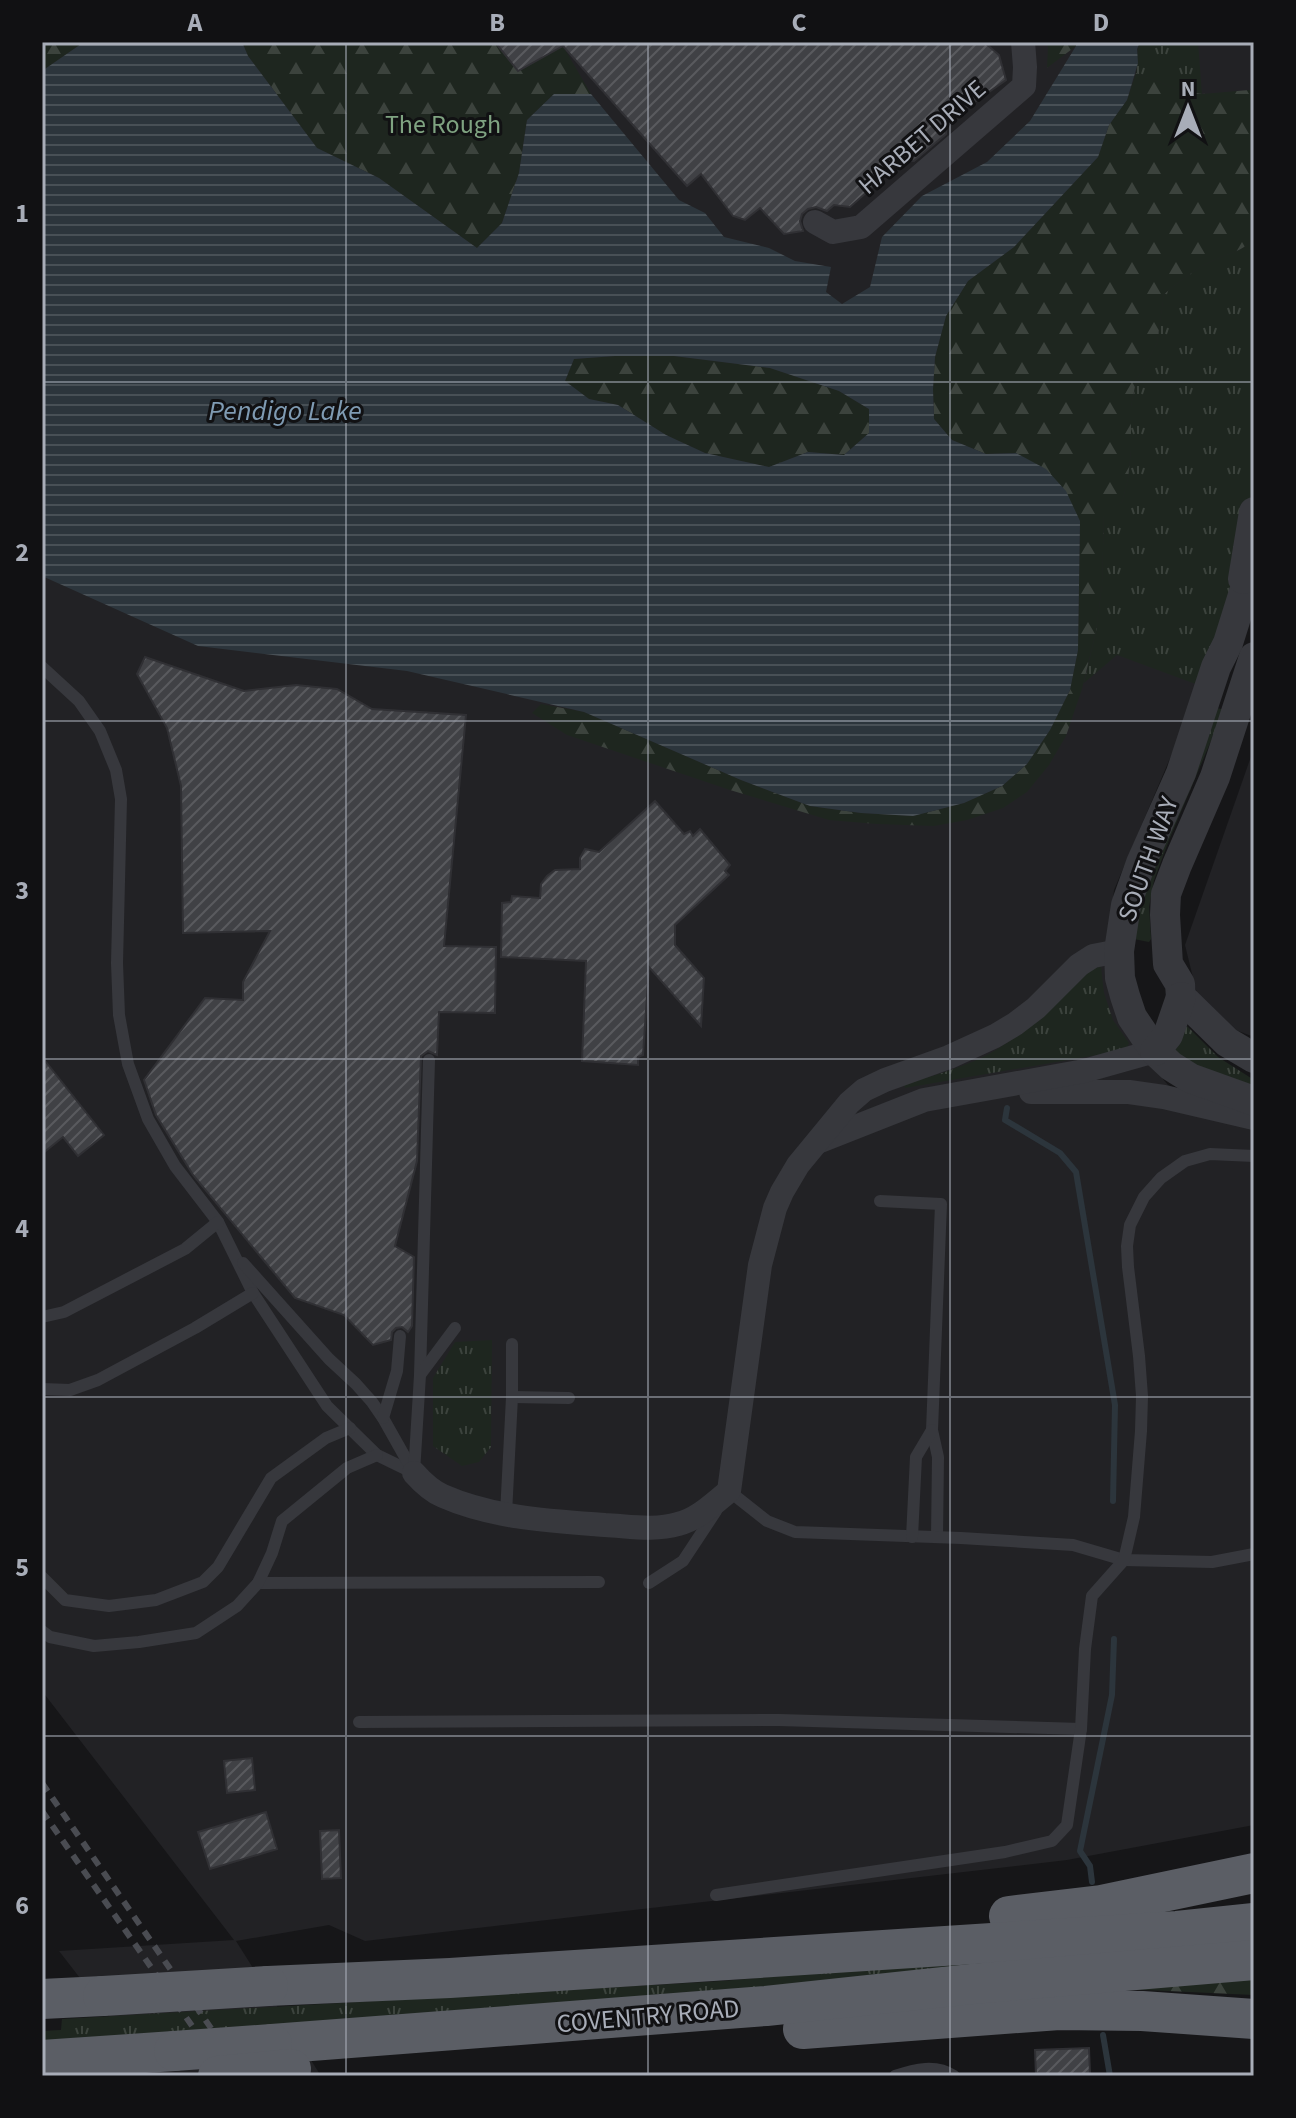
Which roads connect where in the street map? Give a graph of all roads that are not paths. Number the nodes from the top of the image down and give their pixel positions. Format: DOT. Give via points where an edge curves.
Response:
graph roads {
  1 [pos="1023,42"];
  2 [pos="815,222"];
  3 [pos="1254,512"];
  4 [pos="1254,560"];
  5 [pos="1241,597"];
  6 [pos="42,667"];
  7 [pos="1241,675"];
  8 [pos="1119,951"];
  9 [pos="1168,964"];
  10 [pos="1181,997"];
  11 [pos="1155,1051"];
  12 [pos="1254,1058"];
  13 [pos="429,1060"];
  14 [pos="958,1094"];
  15 [pos="1254,1101"];
  16 [pos="1254,1118"];
  17 [pos="818,1142"];
  18 [pos="1254,1156"];
  19 [pos="880,1201"];
  20 [pos="218,1222"];
  21 [pos="233,1252"];
  22 [pos="253,1293"];
  23 [pos="42,1317"];
  24 [pos="455,1328"];
  25 [pos="400,1336"];
  26 [pos="512,1344"];
  27 [pos="420,1375"];
  28 [pos="42,1389"];
  29 [pos="512,1397"];
  30 [pos="569,1398"];
  31 [pos="383,1418"];
  32 [pos="350,1428"];
  33 [pos="932,1430"];
  34 [pos="377,1455"];
  35 [pos="414,1473"];
  36 [pos="729,1491"];
  37 [pos="506,1514"];
  38 [pos="912,1537"];
  39 [pos="937,1537"];
  40 [pos="1254,1554"];
  41 [pos="1124,1560"];
  42 [pos="42,1577"];
  43 [pos="599,1582"];
  44 [pos="258,1583"];
  45 [pos="649,1583"];
  46 [pos="42,1631"];
  47 [pos="359,1722"];
  48 [pos="1081,1729"];
  49 [pos="1254,1873"];
  50 [pos="716,1895"];
  51 [pos="1254,1923"];
  52 [pos="782,1956"];
  53 [pos="1254,1960"];
  54 [pos="42,1999"];
  55 [pos="1254,2000"];
  56 [pos="766,2006"];
  57 [pos="1254,2019"];
  58 [pos="87,2057"];
  59 [pos="282,2057"];
  60 [pos="42,2060"];
  61 [pos="42,2071"];
  62 [pos="218,2076"];
  63 [pos="895,2076"];
  64 [pos="954,2076"];
  1 -- 2 [label="street, HARBET DRIVE" via="1024,86 861,227 833,232"];
  3 -- 5 [label="street"];
  4 -- 5 [label="street, SOUTH WAY"];
  5 -- 7 [label="street, SOUTH WAY" via="1228,643"];
  6 -- 20 [label="lane" via="79,701 100,731 116,770 121,799 119,1015 128,1064 148,1119 175,1166"];
  7 -- 8 [label="street, SOUTH WAY" via="1181,773 1141,863 1126,905"];
  7 -- 9 [label="street, SOUTH WAY" via="1215,777 1166,894"];
  8 -- 9 [label="street"];
  8 -- 11 [label="street, SOUTH WAY" via="1120,978 1132,1017"];
  8 -- 17 [label="street" via="1079,965 1036,1008 995,1036 864,1090"];
  9 -- 10 [label="street, SOUTH WAY"];
  10 -- 11 [label="street" via="1168,1035"];
  10 -- 12 [label="street, SOUTH WAY" via="1227,1042"];
  11 -- 14 [label="street" via="1084,1071"];
  11 -- 15 [label="street, SOUTH WAY" via="1190,1078"];
  13 -- 27 [label="lane"];
  14 -- 16 [label="street" via="1129,1092"];
  14 -- 17 [label="street" via="924,1100"];
  17 -- 36 [label="street" via="798,1165 769,1224"];
  18 -- 41 [label="lane" via="1210,1154 1185,1161 1144,1197 1130,1225 1128,1267 1142,1396 1134,1517"];
  19 -- 33 [label="lane" via="941,1204"];
  20 -- 21 [label="lane"];
  20 -- 23 [label="lane" via="185,1249 64,1312"];
  21 -- 22 [label="lane"];
  21 -- 31 [label="lane"];
  22 -- 28 [label="lane" via="98,1380 70,1390"];
  22 -- 32 [label="lane" via="327,1406"];
  24 -- 27 [label="lane"];
  25 -- 31 [label="lane" via="397,1371"];
  26 -- 29 [label="lane"];
  27 -- 35 [label="lane"];
  29 -- 30 [label="lane"];
  29 -- 37 [label="lane"];
  31 -- 35 [label="lane"];
  32 -- 34 [label="lane"];
  32 -- 42 [label="lane" via="326,1438 271,1478 218,1567 203,1582 156,1600 109,1606 65,1600"];
  33 -- 38 [label="lane" via="916,1457"];
  33 -- 39 [label="lane" via="938,1457"];
  34 -- 35 [label="lane"];
  34 -- 44 [label="lane" via="347,1468 282,1521"];
  35 -- 37 [label="street" via="444,1496"];
  36 -- 37 [label="street" via="696,1517 669,1526"];
  36 -- 38 [label="lane" via="767,1521 795,1532"];
  36 -- 45 [label="lane" via="683,1561"];
  38 -- 39 [label="lane"];
  39 -- 41 [label="lane" via="1073,1545"];
  40 -- 41 [label="lane" via="1212,1562"];
  41 -- 48 [label="lane" via="1092,1596"];
  43 -- 44 [label="lane"];
  44 -- 46 [label="lane" via="237,1606 196,1633 94,1646"];
  47 -- 48 [label="lane" via="779,1720"];
  48 -- 50 [label="lane" via="1067,1825 1052,1841"];
  49 -- 52 [label="highway" via="1101,1905 866,1931"];
  51 -- 52 [label="highway, COVENTRY ROAD"];
  52 -- 54 [label="highway, COVENTRY ROAD, bridge"];
  53 -- 56 [label="highway, COVENTRY ROAD"];
  55 -- 56 [label="highway" via="1123,1994"];
  56 -- 59 [label="highway, COVENTRY ROAD"];
  57 -- 59 [label="highway" via="1059,2010"];
  58 -- 59 [label="highway, COVENTRY ROAD, bridge" via="174,2051"];
  58 -- 60 [label="highway, COVENTRY ROAD"];
  58 -- 61 [label="highway"];
  59 -- 62 [label="highway, bridge"];
  63 -- 64 [label="lane" via="915,2069"];
}
